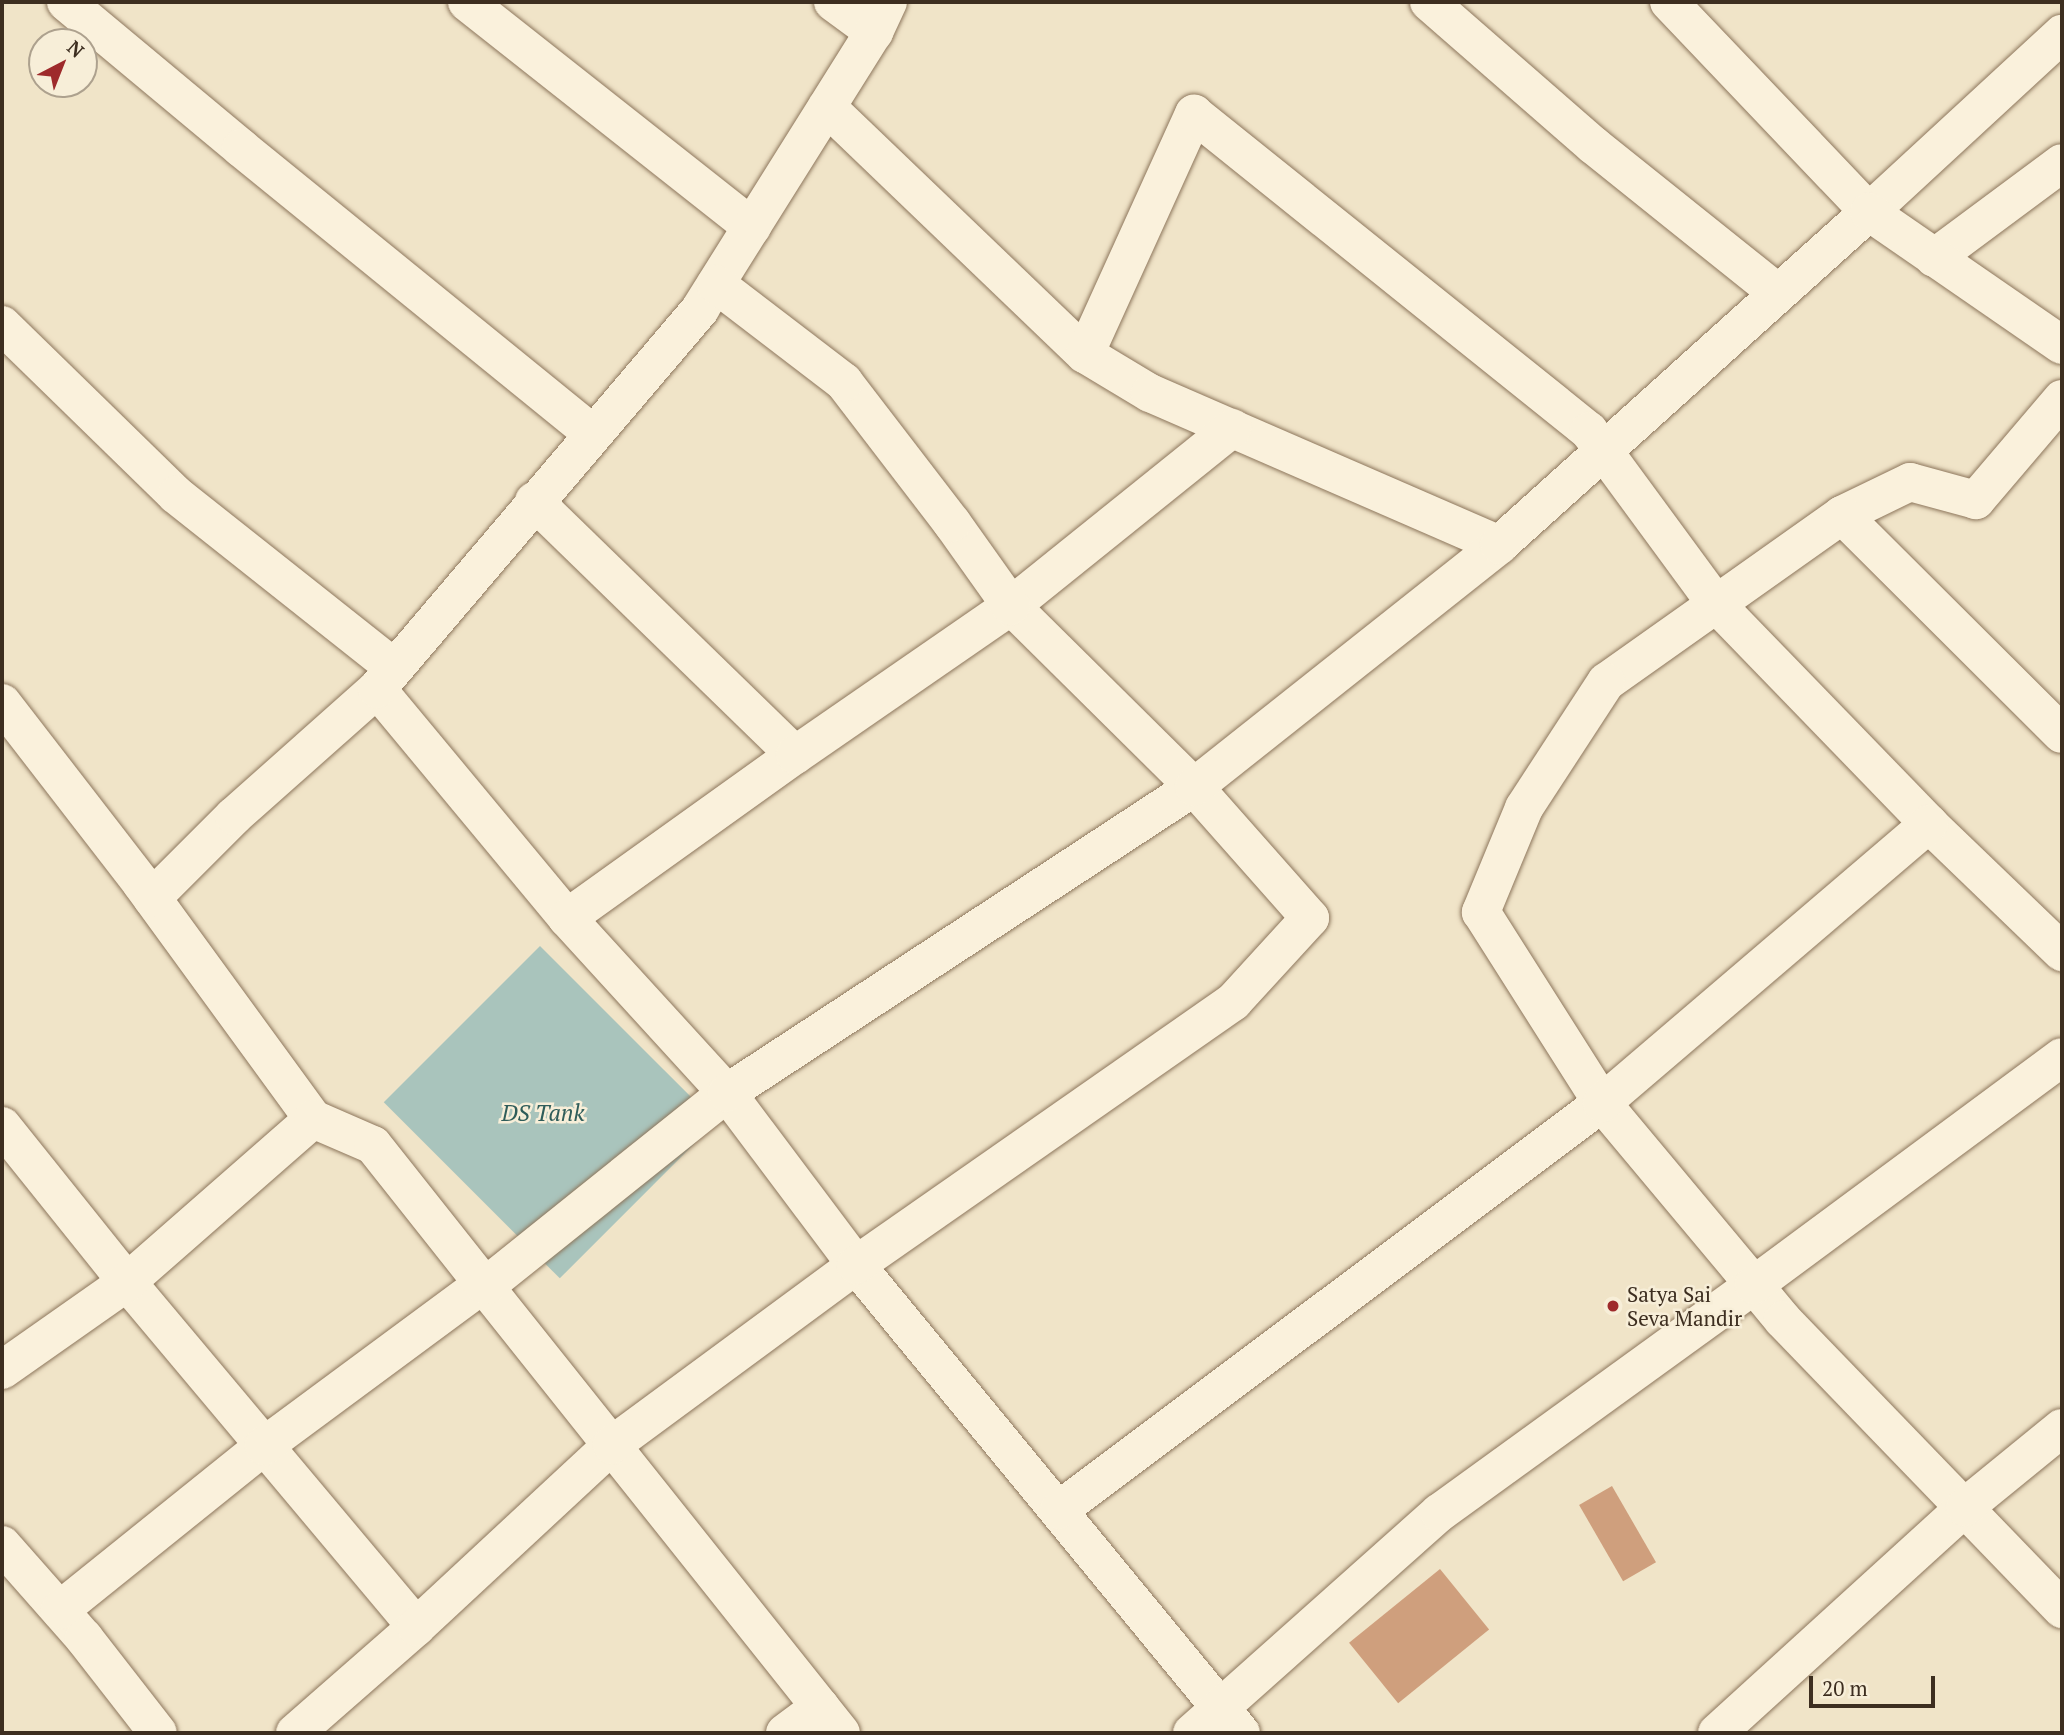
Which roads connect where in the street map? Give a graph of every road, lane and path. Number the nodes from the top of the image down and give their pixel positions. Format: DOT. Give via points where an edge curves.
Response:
graph roads {
  1 [pos="66,2"];
  2 [pos="467,2"];
  3 [pos="833,2"];
  4 [pos="1429,2"];
  5 [pos="1669,2"];
  6 [pos="881,17"];
  7 [pos="2062,34"];
  8 [pos="827,107"];
  9 [pos="2062,163"];
  10 [pos="1869,212"];
  11 [pos="752,227"];
  12 [pos="1934,258"];
  13 [pos="716,284"];
  14 [pos="1779,293"];
  15 [pos="2,325"];
  16 [pos="2062,345"];
  17 [pos="1084,354"];
  18 [pos="2062,399"];
  19 [pos="1232,429"];
  20 [pos="592,433"];
  21 [pos="1605,450"];
  22 [pos="534,501"];
  23 [pos="1842,515"];
  24 [pos="1499,545"];
  25 [pos="1717,605"];
  26 [pos="1011,606"];
  27 [pos="386,678"];
  28 [pos="2,703"];
  29 [pos="2062,734"];
  30 [pos="795,755"];
  31 [pos="1194,787"];
  32 [pos="1929,824"];
  33 [pos="152,898"];
  34 [pos="567,918"];
  35 [pos="2062,952"];
  36 [pos="2062,1057"];
  37 [pos="727,1093"];
  38 [pos="1602,1103"];
  39 [pos="313,1119"];
  40 [pos="2,1126"];
  41 [pos="856,1265"];
  42 [pos="127,1282"];
  43 [pos="484,1284"];
  44 [pos="1755,1285"];
  45 [pos="2,1370"];
  46 [pos="2062,1429"];
  47 [pos="264,1446"];
  48 [pos="612,1446"];
  49 [pos="1965,1507"];
  50 [pos="1059,1510"];
  51 [pos="2,1545"];
  52 [pos="2062,1609"];
  53 [pos="60,1610"];
  54 [pos="416,1627"];
  55 [pos="831,1720"];
  56 [pos="1231,1721"];
  57 [pos="1726,1731"];
  58 [pos="158,1733"];
  59 [pos="295,1733"];
  60 [pos="785,1733"];
  61 [pos="1192,1733"];
  1 -- 20 [label="street"];
  2 -- 11 [label="street"];
  3 -- 6 [label="street"];
  4 -- 14 [label="street" via="1593,145"];
  5 -- 10 [label="street"];
  6 -- 8 [label="street"];
  7 -- 10 [label="street"];
  8 -- 11 [label="street"];
  8 -- 17 [label="street"];
  9 -- 12 [label="street"];
  10 -- 12 [label="street"];
  10 -- 14 [label="street"];
  11 -- 13 [label="street"];
  12 -- 16 [label="street"];
  13 -- 20 [label="street" via="700,309"];
  13 -- 26 [label="street" via="844,382"];
  14 -- 21 [label="street"];
  15 -- 27 [label="street" via="176,495"];
  17 -- 19 [label="street" via="1150,393"];
  17 -- 21 [label="street" via="1194,114 1589,430"];
  18 -- 23 [label="street" via="1976,499 1910,482"];
  19 -- 24 [label="street"];
  19 -- 26 [label="street"];
  20 -- 22 [label="street"];
  21 -- 24 [label="street"];
  21 -- 25 [label="street"];
  22 -- 27 [label="street"];
  22 -- 30 [label="street"];
  23 -- 25 [label="street"];
  23 -- 29 [label="street"];
  24 -- 31 [label="street"];
  25 -- 32 [label="street"];
  25 -- 38 [label="street" via="1606,682 1524,808 1481,912"];
  26 -- 30 [label="street"];
  26 -- 31 [label="street"];
  27 -- 33 [label="street" via="234,816"];
  27 -- 34 [label="street"];
  28 -- 33 [label="street"];
  30 -- 34 [label="street"];
  31 -- 37 [label="street"];
  31 -- 41 [label="street" via="1310,918 1233,1002"];
  32 -- 35 [label="street"];
  32 -- 38 [label="street"];
  33 -- 39 [label="street"];
  34 -- 37 [label="street"];
  36 -- 44 [label="street"];
  37 -- 41 [label="street"];
  37 -- 43 [label="street"];
  38 -- 44 [label="street"];
  38 -- 50 [label="street"];
  39 -- 42 [label="street"];
  39 -- 43 [label="street" via="373,1146"];
  40 -- 42 [label="street"];
  41 -- 48 [label="street"];
  41 -- 50 [label="street"];
  42 -- 45 [label="street"];
  42 -- 47 [label="street"];
  43 -- 47 [label="street"];
  43 -- 48 [label="street"];
  44 -- 49 [label="street" via="1783,1320"];
  44 -- 56 [label="street" via="1439,1513"];
  46 -- 49 [label="street"];
  47 -- 53 [label="street"];
  47 -- 54 [label="street"];
  48 -- 54 [label="street"];
  48 -- 55 [label="street"];
  49 -- 52 [label="street"];
  49 -- 57 [label="street"];
  50 -- 56 [label="street"];
  51 -- 53 [label="street"];
  53 -- 58 [label="street"];
  54 -- 59 [label="street"];
  55 -- 60 [label="street"];
  56 -- 61 [label="street"];
}
